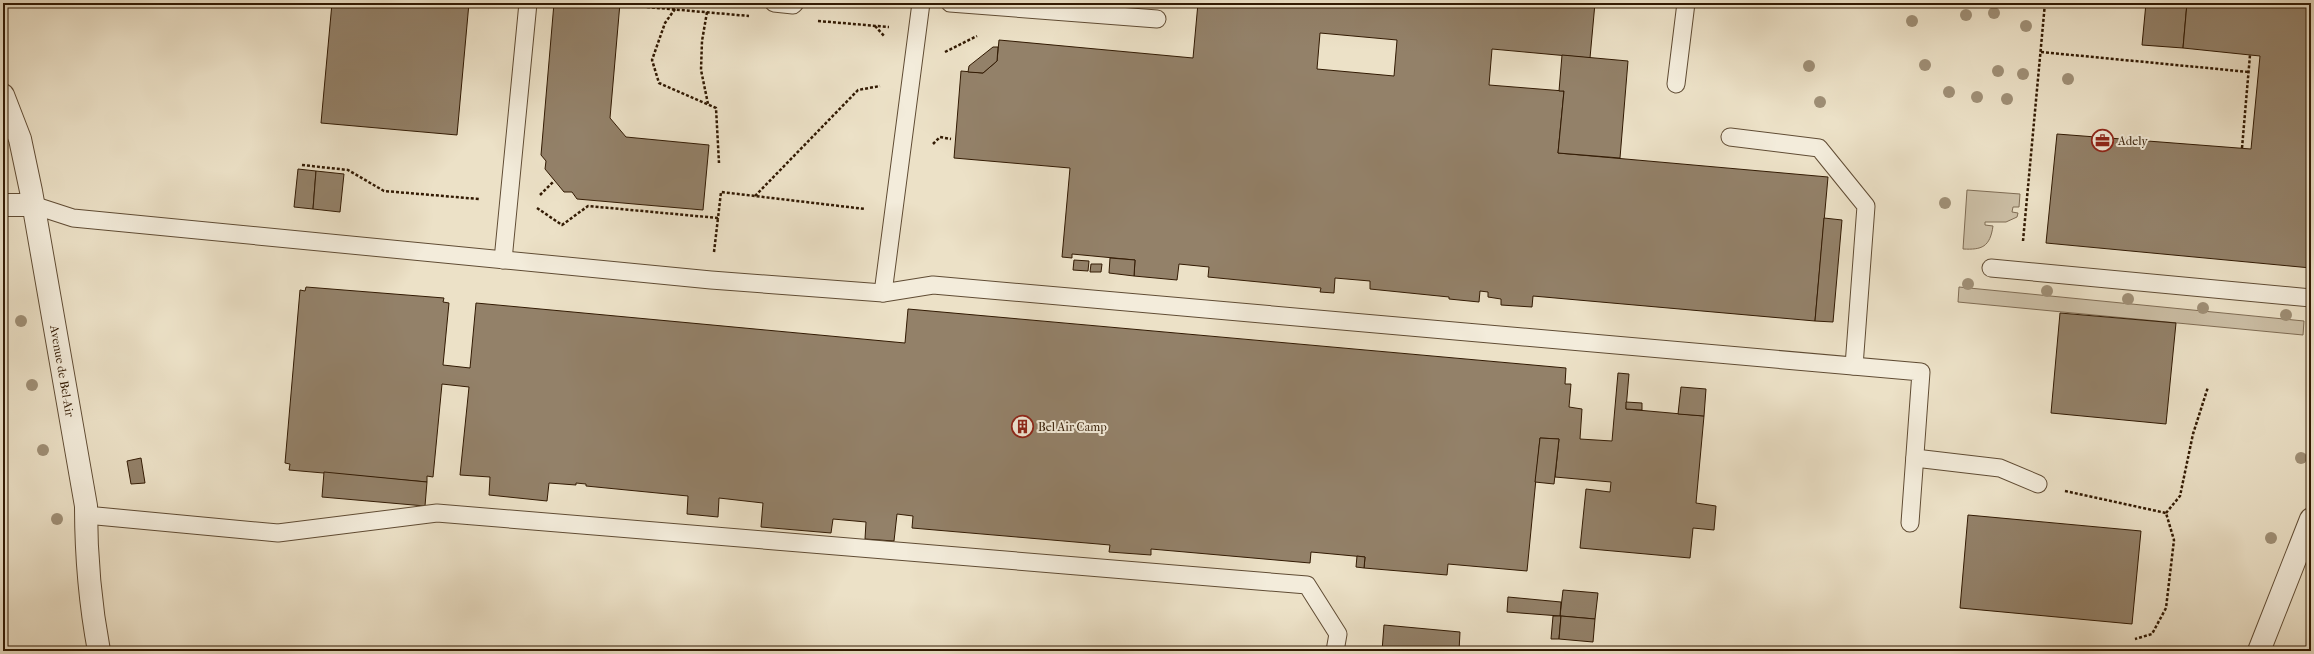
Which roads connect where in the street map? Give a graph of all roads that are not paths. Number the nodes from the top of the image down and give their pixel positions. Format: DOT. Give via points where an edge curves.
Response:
graph roads {
  1 [pos="528,3"];
  2 [pos="774,3"];
  3 [pos="796,3"];
  4 [pos="921,3"];
  5 [pos="950,3"];
  6 [pos="1686,3"];
  7 [pos="1157,19"];
  8 [pos="1676,84"];
  9 [pos="3,95"];
  10 [pos="1730,137"];
  11 [pos="33,204"];
  12 [pos="3,205"];
  13 [pos="503,260"];
  14 [pos="1991,268"];
  15 [pos="884,293"];
  16 [pos="2311,298"];
  17 [pos="1854,366"];
  18 [pos="1915,458"];
  19 [pos="2038,484"];
  20 [pos="86,515"];
  21 [pos="2311,519"];
  22 [pos="1910,523"];
  23 [pos="98,651"];
  24 [pos="1336,651"];
  25 [pos="2259,651"];
  1 -- 13 [label="lane"];
  2 -- 3 [label="lane"];
  4 -- 15 [label="lane"];
  5 -- 7 [label="lane"];
  6 -- 8 [label="lane"];
  9 -- 11 [label="street, Avenue de Bel-Air" via="20,139"];
  10 -- 17 [label="lane" via="1819,148 1866,206"];
  11 -- 12 [label="street"];
  11 -- 13 [label="lane" via="73,218"];
  11 -- 20 [label="street, Avenue de Bel-Air"];
  13 -- 15 [label="lane"];
  14 -- 16 [label="lane"];
  15 -- 17 [label="lane" via="932,285"];
  17 -- 18 [label="lane" via="1921,372"];
  18 -- 19 [label="lane" via="2000,468"];
  18 -- 22 [label="lane"];
  20 -- 23 [label="street, Avenue de Bel-Air" via="90,602"];
  20 -- 24 [label="lane" via="278,533 437,513 1307,585 1338,634"];
  21 -- 25 [label="street"];
}
